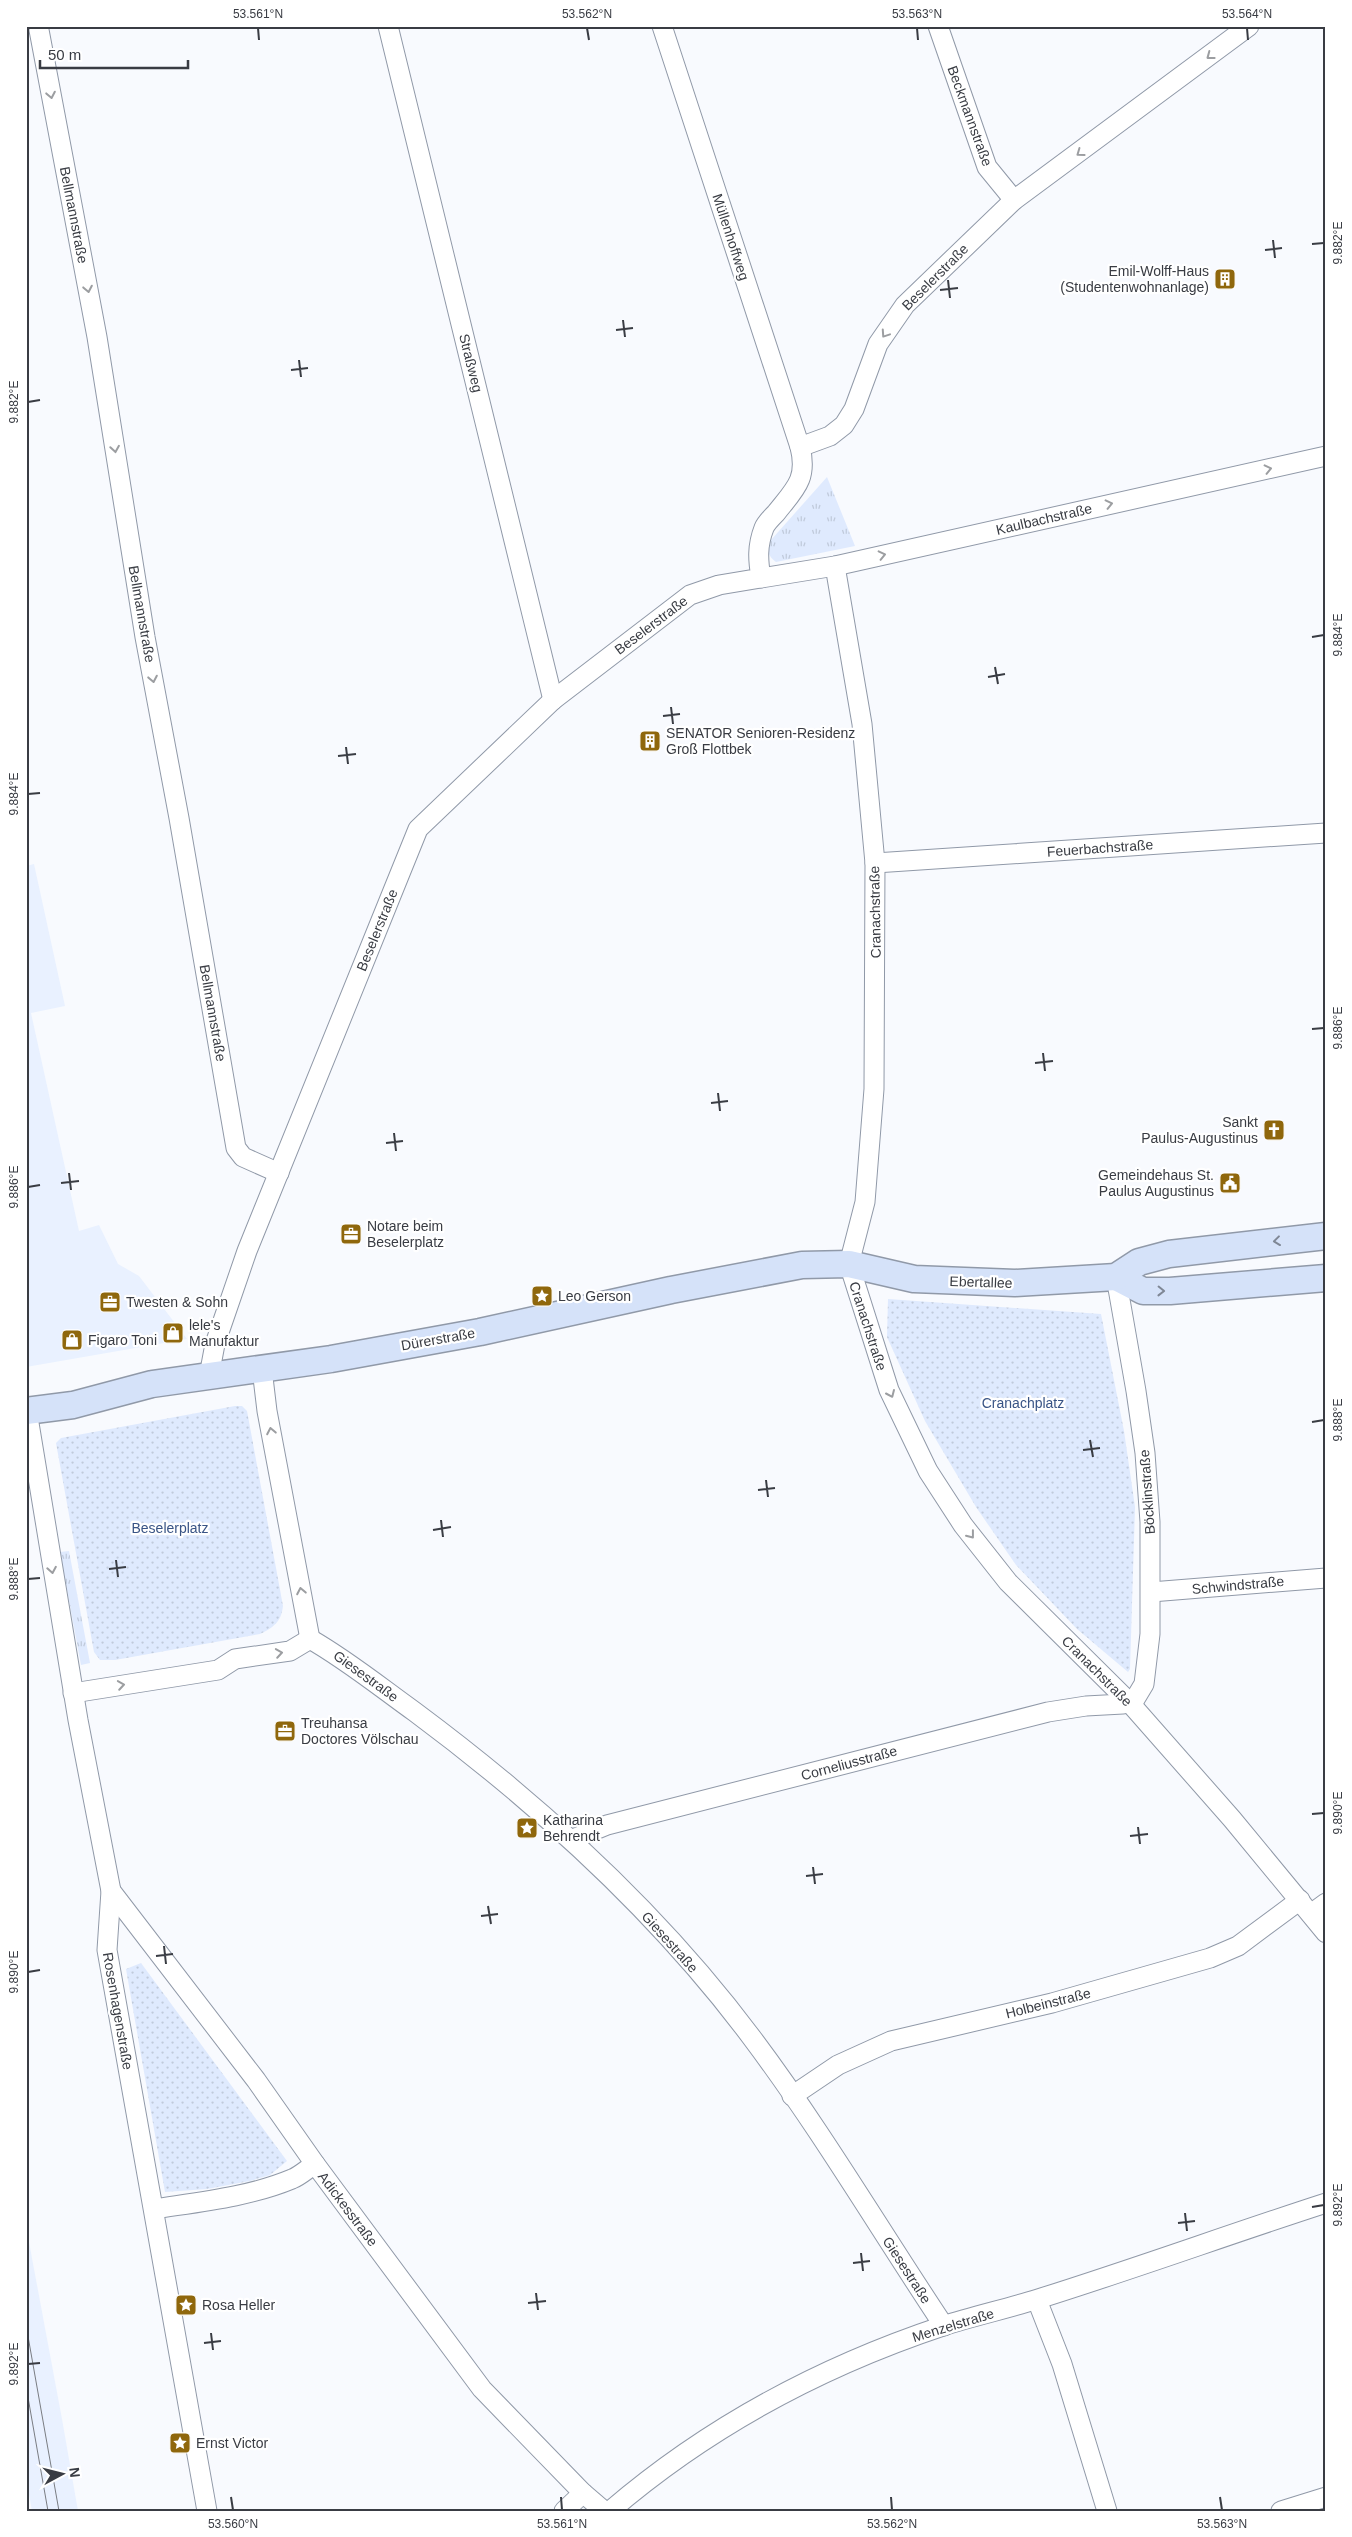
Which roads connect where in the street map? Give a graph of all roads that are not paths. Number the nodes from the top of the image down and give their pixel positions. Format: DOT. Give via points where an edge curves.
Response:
graph roads {
  1 [pos="388,26"];
  2 [pos="662,26"];
  3 [pos="938,26"];
  4 [pos="1249,26"];
  5 [pos="37,31"];
  6 [pos="1014,200"];
  7 [pos="800,447"];
  8 [pos="1326,456"];
  9 [pos="835,566"];
  10 [pos="761,578"];
  11 [pos="552,700"];
  12 [pos="1326,833"];
  13 [pos="875,863"];
  14 [pos="279,1173"];
  15 [pos="1326,1236"];
  16 [pos="849,1264"];
  17 [pos="1116,1278"];
  18 [pos="1326,1278"];
  19 [pos="262,1369"];
  20 [pos="209,1376"];
  21 [pos="27,1411"];
  22 [pos="1326,1578"];
  23 [pos="1151,1592"];
  24 [pos="310,1639"];
  25 [pos="73,1693"];
  26 [pos="1129,1702"];
  27 [pos="572,1839"];
  28 [pos="110,1891"];
  29 [pos="1312,1906"];
  30 [pos="1326,1934"];
  31 [pos="792,2096"];
  32 [pos="315,2164"];
  33 [pos="1326,2203"];
  34 [pos="154,2210"];
  35 [pos="1037,2300"];
  36 [pos="944,2326"];
  37 [pos="583,2493"];
  38 [pos="1326,2496"];
  39 [pos="207,2511"];
  40 [pos="564,2511"];
  41 [pos="604,2511"];
  42 [pos="610,2511"];
  43 [pos="1107,2511"];
  44 [pos="1281,2511"];
  1 -- 11 [label="street, Straßweg"];
  2 -- 7 [label="street, Müllenhoffweg"];
  3 -- 6 [label="street, Beckmannstraße" via="987,167"];
  4 -- 6 [label="street, Beselerstraße, one-way"];
  5 -- 14 [label="street, Bellmannstraße, one-way" via="97,337 145,637 236,1148 243,1157"];
  6 -- 7 [label="street, Beselerstraße, one-way" via="905,305 878,344 854,409 844,425 830,436"];
  7 -- 10 [label="street" via="803,461 798,486 765,526 757,556"];
  9 -- 8 [label="street, Kaulbachstraße, one-way"];
  9 -- 10 [label="street, Kaulbachstraße"];
  9 -- 13 [label="street, Cranachstraße" via="862,724"];
  10 -- 11 [label="street, Beselerstraße" via="719,585 690,595"];
  11 -- 14 [label="street, Beselerstraße" via="418,829"];
  12 -- 13 [label="street, Feuerbachstraße"];
  13 -- 16 [label="street, Cranachstraße" via="874,1089 865,1202"];
  14 -- 20 [label="street, Beselerstraße" via="246,1251 215,1344"];
  15 -- 17 [label="main road, one-way" via="1169,1254 1139,1262"];
  16 -- 17 [label="main road, Ebertallee" via="923,1279 1016,1283"];
  16 -- 19 [label="main road, Dürerstraße" via="802,1265 480,1332"];
  16 -- 26 [label="street, Cranachstraße, one-way" via="889,1390 933,1479 1008,1582"];
  17 -- 18 [label="main road, Ebertallee, one-way" via="1143,1291"];
  17 -- 23 [label="street, Böcklinstraße" via="1145,1453"];
  19 -- 20 [label="main road, Dürerstraße"];
  24 -- 19 [label="street, one-way"];
  20 -- 21 [label="main road, Dürerstraße" via="152,1384 73,1405"];
  21 -- 25 [label="street, one-way"];
  22 -- 23 [label="street, Schwindstraße"];
  23 -- 26 [label="street, Böcklinstraße" via="1144,1684 1139,1694"];
  25 -- 24 [label="street, one-way" via="218,1670 235,1660 290,1651"];
  24 -- 27 [label="street, Giesestraße" via="336,1654 453,1740"];
  25 -- 28 [label="street, Rosenhagenstraße"];
  26 -- 27 [label="street, Corneliusstraße" via="1048,1712 607,1825"];
  26 -- 29 [label="street, Cranachstraße"];
  27 -- 31 [label="street, Giesestraße" via="698,1972 751,2037"];
  28 -- 32 [label="street, Adickesstraße" via="256,2080"];
  28 -- 34 [label="street, Rosenhagenstraße" via="107,1950"];
  29 -- 30 [label="street, Cranachstraße"];
  29 -- 31 [label="street, Holbeinstraße" via="1210,1958 1052,2003 891,2041 838,2065"];
  31 -- 36 [label="street, Giesestraße"];
  32 -- 34 [label="street" via="292,2179 263,2188"];
  32 -- 37 [label="street, Adickesstraße" via="482,2389"];
  33 -- 35 [label="street, Menzelstraße"];
  34 -- 39 [label="street, Rosenhagenstraße"];
  35 -- 36 [label="street, Menzelstraße"];
  35 -- 43 [label="street" via="1062,2364"];
  36 -- 42 [label="street, Menzelstraße" via="844,2363 770,2399 673,2459"];
  37 -- 40 [label="street"];
  37 -- 41 [label="street, Adickesstraße"];
  38 -- 44 [label="street"];
}
